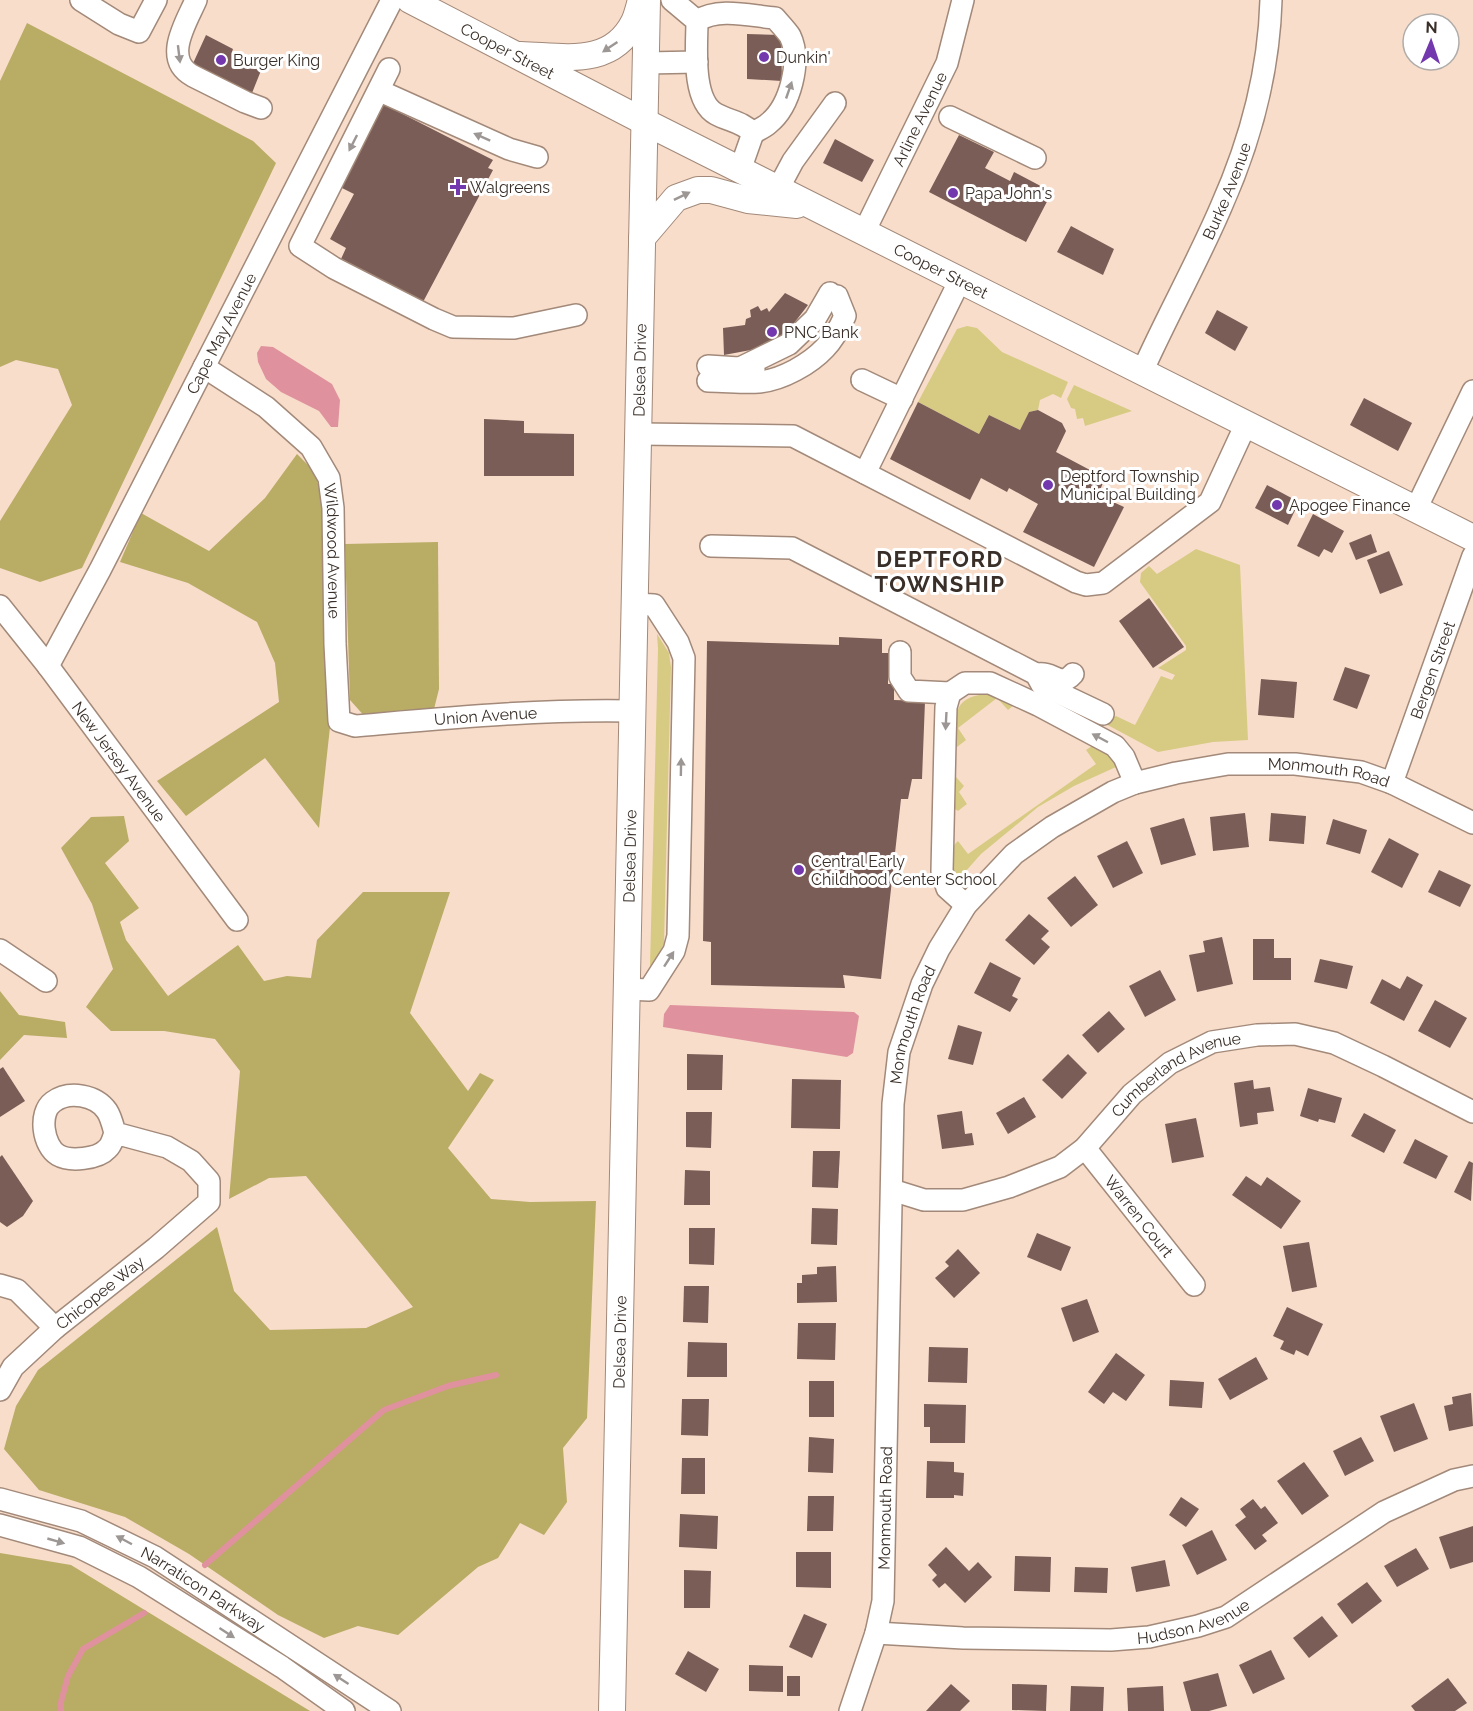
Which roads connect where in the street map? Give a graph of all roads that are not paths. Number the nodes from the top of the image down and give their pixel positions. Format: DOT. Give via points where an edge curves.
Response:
graph roads {
  1 [pos="81,0"];
  2 [pos="156,0"];
  3 [pos="196,0"];
  4 [pos="392,0"];
  5 [pos="641,0"];
  6 [pos="647,0"];
  7 [pos="672,0"];
  8 [pos="963,0"];
  9 [pos="1271,0"];
  10 [pos="426,4"];
  11 [pos="104,6"];
  12 [pos="697,21"];
  13 [pos="516,55"];
  14 [pos="697,62"];
  15 [pos="646,63"];
  16 [pos="389,69"];
  17 [pos="380,91"];
  18 [pos="835,103"];
  19 [pos="261,108"];
  20 [pos="950,117"];
  21 [pos="645,122"];
  22 [pos="753,133"];
  23 [pos="537,157"];
  24 [pos="1035,158"];
  25 [pos="740,170"];
  26 [pos="778,189"];
  27 [pos="815,207"];
  28 [pos="864,232"];
  29 [pos="642,238"];
  30 [pos="960,280"];
  31 [pos="830,293"];
  32 [pos="576,315"];
  33 [pos="204,367"];
  34 [pos="740,368"];
  35 [pos="1142,372"];
  36 [pos="862,380"];
  37 [pos="1473,391"];
  38 [pos="902,399"];
  39 [pos="1246,424"];
  40 [pos="639,434"];
  41 [pos="865,473"];
  42 [pos="1416,509"];
  43 [pos="1473,538"];
  44 [pos="711,546"];
  45 [pos="1473,556"];
  46 [pos="635,604"];
  47 [pos="0,606"];
  48 [pos="900,652"];
  49 [pos="48,666"];
  50 [pos="1036,674"];
  51 [pos="1073,674"];
  52 [pos="950,693"];
  53 [pos="633,711"];
  54 [pos="1102,714"];
  55 [pos="339,721"];
  56 [pos="1135,783"];
  57 [pos="1392,783"];
  58 [pos="1473,823"];
  59 [pos="966,904"];
  60 [pos="237,920"];
  61 [pos="0,950"];
  62 [pos="46,981"];
  63 [pos="626,989"];
  64 [pos="1473,1112"];
  65 [pos="115,1133"];
  66 [pos="1085,1148"];
  67 [pos="892,1190"];
  68 [pos="0,1285"];
  69 [pos="1194,1285"];
  70 [pos="55,1328"];
  71 [pos="0,1390"];
  72 [pos="1473,1476"];
  73 [pos="0,1499"];
  74 [pos="0,1525"];
  75 [pos="876,1633"];
  76 [pos="344,1711"];
  77 [pos="390,1711"];
  78 [pos="612,1711"];
  79 [pos="850,1711"];
  1 -- 11 [label="street"];
  2 -- 11 [label="street" via="140,32 119,24"];
  3 -- 19 [label="street, one-way" via="178,42 181,65 187,73"];
  4 -- 33 [label="street, Cape May Avenue"];
  5 -- 13 [label="main road, one-way" via="634,23 604,53 582,58"];
  6 -- 15 [label="main road, Delsea Drive"];
  7 -- 12 [label="street"];
  8 -- 28 [label="street, Arline Avenue" via="947,63"];
  9 -- 35 [label="street, Burke Avenue" via="1264,76 1242,153 1222,206"];
  10 -- 13 [label="main road, Cooper Street"];
  12 -- 14 [label="street"];
  22 -- 12 [label="street, one-way" via="769,124 780,111 795,69 789,35 775,18 723,14 706,15"];
  13 -- 21 [label="main road, Cooper Street"];
  14 -- 15 [label="street"];
  14 -- 22 [label="street" via="697,80 713,112"];
  15 -- 21 [label="main road, Delsea Drive"];
  16 -- 17 [label="street"];
  23 -- 17 [label="street, one-way" via="509,149"];
  17 -- 32 [label="street, one-way" via="300,246 334,268 453,327 514,328"];
  18 -- 26 [label="street"];
  20 -- 24 [label="street"];
  21 -- 25 [label="main road, Cooper Street"];
  21 -- 29 [label="main road, Delsea Drive"];
  22 -- 25 [label="street"];
  25 -- 26 [label="main road, Cooper Street"];
  26 -- 27 [label="main road, Cooper Street"];
  27 -- 28 [label="main road, Cooper Street"];
  29 -- 27 [label="main road, one-way" via="676,198 698,190"];
  28 -- 30 [label="main road, Cooper Street"];
  29 -- 40 [label="main road, Delsea Drive"];
  30 -- 35 [label="main road, Cooper Street"];
  30 -- 38 [label="street"];
  31 -- 34 [label="street" via="815,319 789,344"];
  33 -- 49 [label="street, Cape May Avenue"];
  33 -- 55 [label="street, Wildwood Avenue" via="266,407 311,447 329,478"];
  34 -- 34 [label="street" via="768,367 802,348 829,319 837,296 845,316 825,348 786,374 761,382 708,373"];
  35 -- 39 [label="main road, Cooper Street"];
  36 -- 38 [label="street"];
  37 -- 42 [label="street"];
  38 -- 41 [label="street"];
  39 -- 41 [label="street" via="1210,502 1103,584 1095,586 1076,582"];
  39 -- 42 [label="main road, Cooper Street"];
  40 -- 41 [label="street" via="793,436"];
  40 -- 46 [label="main road, Delsea Drive"];
  42 -- 43 [label="main road, Cooper Street"];
  44 -- 50 [label="street" via="792,548"];
  45 -- 57 [label="street, Bergen Street"];
  46 -- 53 [label="main road, Delsea Drive"];
  63 -- 46 [label="street, one-way" via="649,990 674,951 678,936 684,658 654,605"];
  47 -- 49 [label="street, New Jersey Avenue"];
  48 -- 52 [label="street" via="900,677 909,691"];
  49 -- 60 [label="street, New Jersey Avenue"];
  50 -- 51 [label="street" via="1045,673 1065,681"];
  50 -- 54 [label="street" via="1042,684"];
  56 -- 52 [label="street, one-way" via="1115,746 1038,705 990,683 965,683"];
  52 -- 59 [label="street, one-way" via="946,707 942,871 947,888"];
  53 -- 55 [label="street, Union Avenue" via="508,712 355,726"];
  53 -- 63 [label="main road, Delsea Drive"];
  56 -- 57 [label="street, Monmouth Road" via="1228,764 1295,764 1361,772"];
  56 -- 59 [label="street, Monmouth Road" via="1052,826 1014,854"];
  57 -- 58 [label="street, Monmouth Road"];
  59 -- 67 [label="street, Monmouth Road" via="922,984 899,1052 893,1104"];
  61 -- 62 [label="street"];
  63 -- 78 [label="main road, Delsea Drive"];
  64 -- 66 [label="street, Cumberland Avenue" via="1334,1043 1295,1034 1257,1035 1212,1042 1170,1063 1132,1094"];
  65 -- 70 [label="street, Chicopee Way" via="167,1147 191,1161 209,1181 209,1202"];
  66 -- 67 [label="street, Cumberland Avenue" via="1060,1167 963,1200 924,1200"];
  66 -- 69 [label="street, Warren Court"];
  67 -- 75 [label="street, Monmouth Road" via="882,1601"];
  68 -- 70 [label="street" via="17,1290"];
  70 -- 71 [label="street, Chicopee Way" via="13,1367"];
  72 -- 75 [label="street, Hudson Avenue" via="1454,1480 1384,1512 1226,1617 1198,1626 1149,1637 1111,1640"];
  77 -- 73 [label="street, Narraticon Parkway, one-way" via="155,1557 81,1521"];
  74 -- 76 [label="street, Narraticon Parkway, one-way" via="79,1547 139,1577"];
  75 -- 79 [label="street, Monmouth Road"];
}
